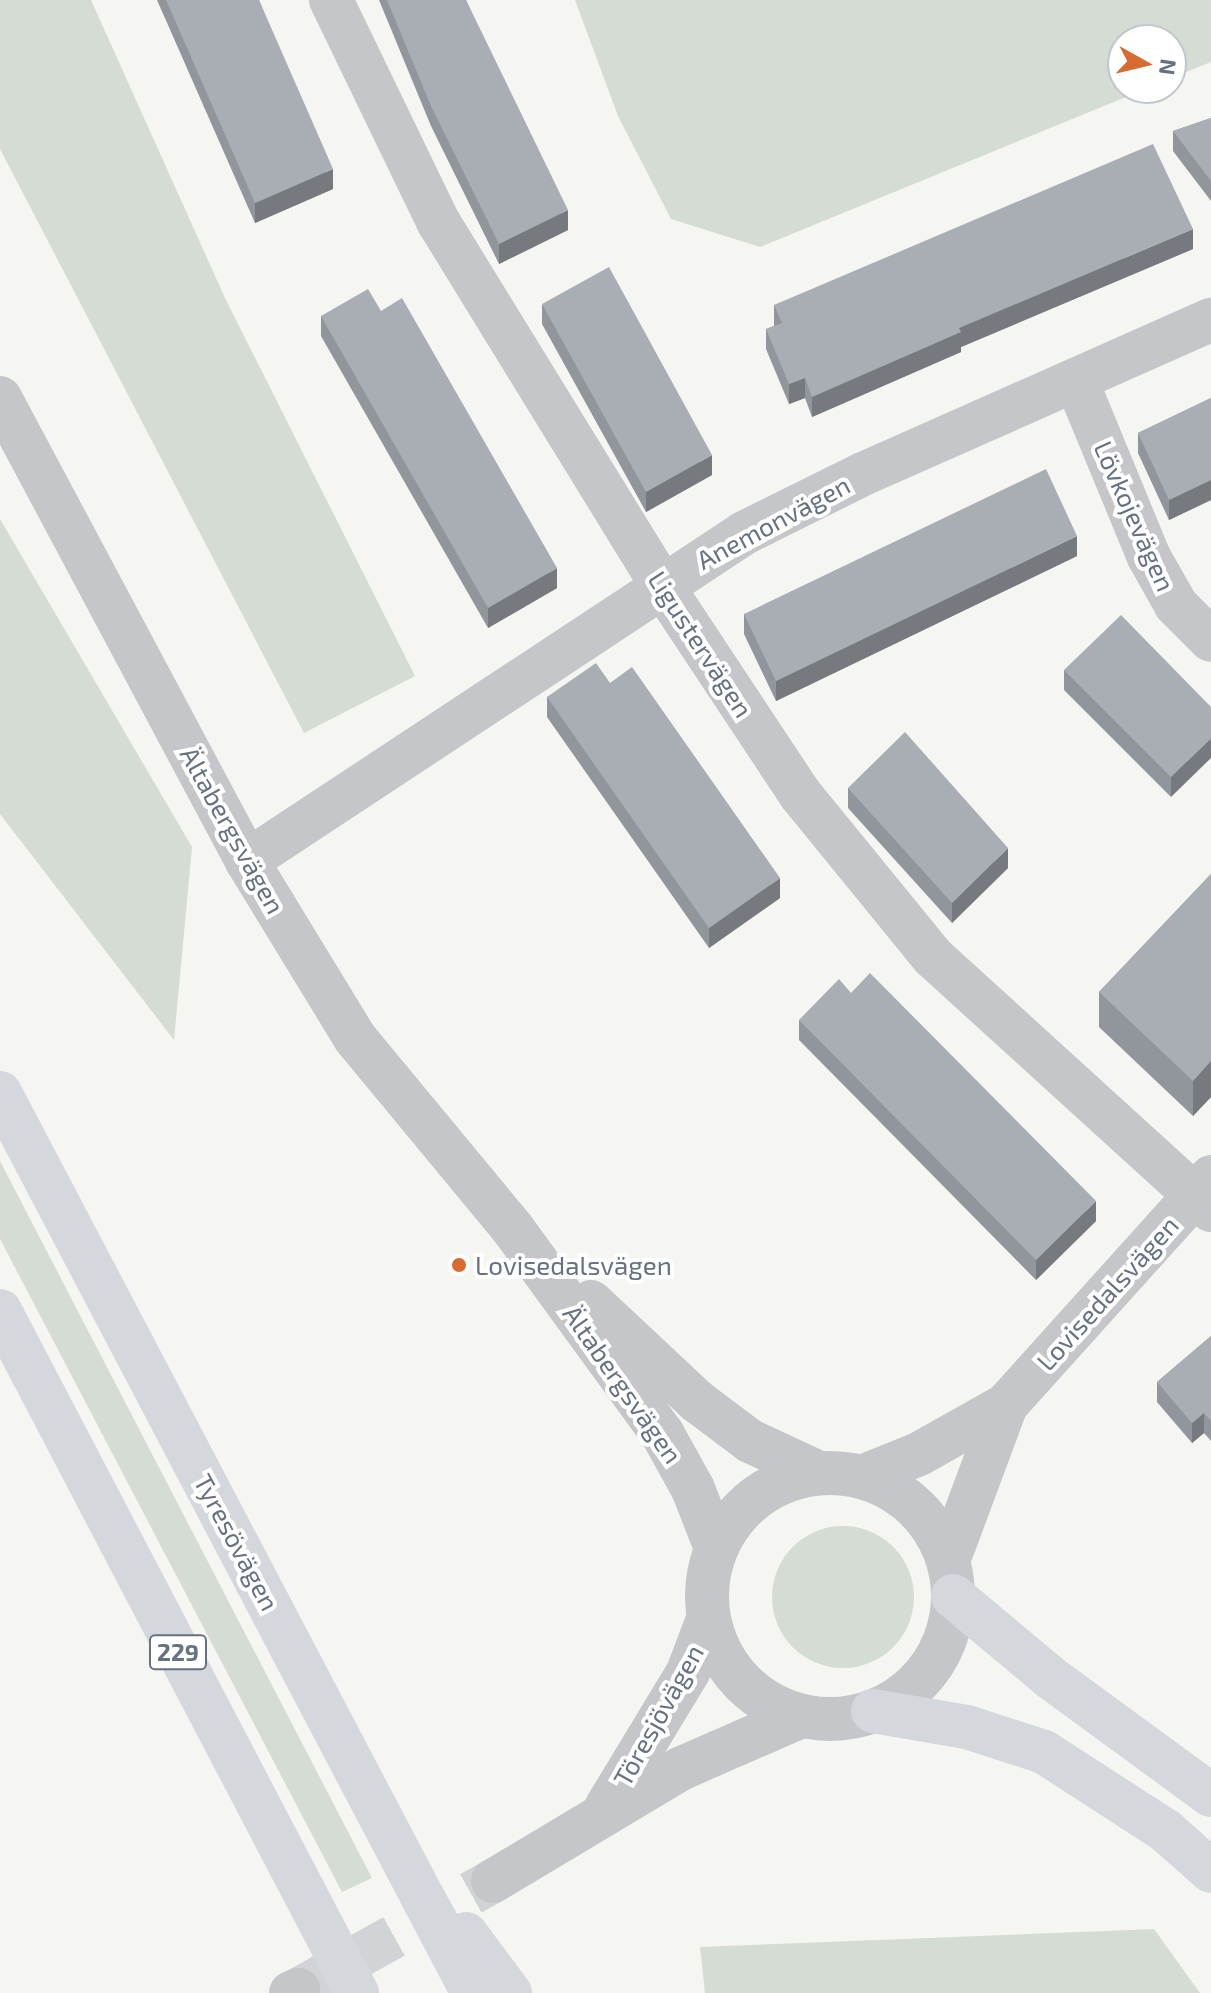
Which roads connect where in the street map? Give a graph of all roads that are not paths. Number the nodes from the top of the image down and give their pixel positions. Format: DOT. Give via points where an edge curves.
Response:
graph roads {
  1 [pos="331,0"];
  2 [pos="1211,320"];
  3 [pos="1076,380"];
  4 [pos="0,398"];
  5 [pos="661,584"];
  6 [pos="1211,640"];
  7 [pos="247,861"];
  8 [pos="0,1093"];
  9 [pos="1205,1194"];
  10 [pos="513,1229"];
  11 [pos="0,1311"];
  12 [pos="1006,1405"];
  13 [pos="819,1473"];
  14 [pos="862,1477"];
  15 [pos="716,1548"];
  16 [pos="950,1578"];
  17 [pos="708,1619"];
  18 [pos="873,1711"];
  19 [pos="797,1718"];
  20 [pos="1211,1795"];
  21 [pos="604,1810"];
  22 [pos="383,1822"];
  23 [pos="1211,1871"];
  24 [pos="493,1881"];
  25 [pos="357,1993"];
  26 [pos="473,1993"];
  27 [pos="510,1993"];
  1 -- 5 [label="street, Ligustervägen" via="439,223"];
  2 -- 3 [label="street, Anemonvägen"];
  3 -- 5 [label="street, Anemonvägen" via="863,474 744,533"];
  3 -- 6 [label="street, Lövkojevägen" via="1149,557 1176,605"];
  4 -- 7 [label="street, Ältabergsvägen"];
  5 -- 7 [label="street, Anemonvägen"];
  5 -- 9 [label="street, Ligustervägen" via="800,794 933,957"];
  7 -- 10 [label="street, Ältabergsvägen" via="355,1038"];
  8 -- 22 [label="highway, Tyresövägen"];
  9 -- 12 [label="street, Lovisedalsvägen"];
  10 -- 13 [label="street, Ältabergsvägen" via="698,1402 750,1441"];
  10 -- 15 [label="street, Ältabergsvägen" via="662,1433 693,1489"];
  11 -- 25 [label="highway, 229"];
  12 -- 14 [label="street, Lovisedalsvägen" via="919,1454"];
  12 -- 16 [label="street, Lovisedalsvägen"];
  13 -- 14 [label="street"];
  13 -- 15 [label="street" via="778,1484 741,1509"];
  14 -- 16 [label="street" via="908,1497 938,1528"];
  15 -- 17 [label="street" via="707,1582"];
  16 -- 18 [label="street" via="946,1638 924,1675"];
  16 -- 20 [label="highway" via="1051,1678"];
  17 -- 19 [label="street" via="740,1683 764,1703"];
  17 -- 21 [label="street, Töresjövägen" via="657,1729"];
  18 -- 19 [label="street" via="832,1720"];
  18 -- 23 [label="highway" via="967,1727 1044,1752 1166,1831"];
  19 -- 21 [label="street, Töresjövägen" via="680,1769"];
  21 -- 24 [label="street, Töresjövägen"];
  22 -- 26 [label="highway, Tyresövägen"];
  22 -- 27 [label="highway"];
}
